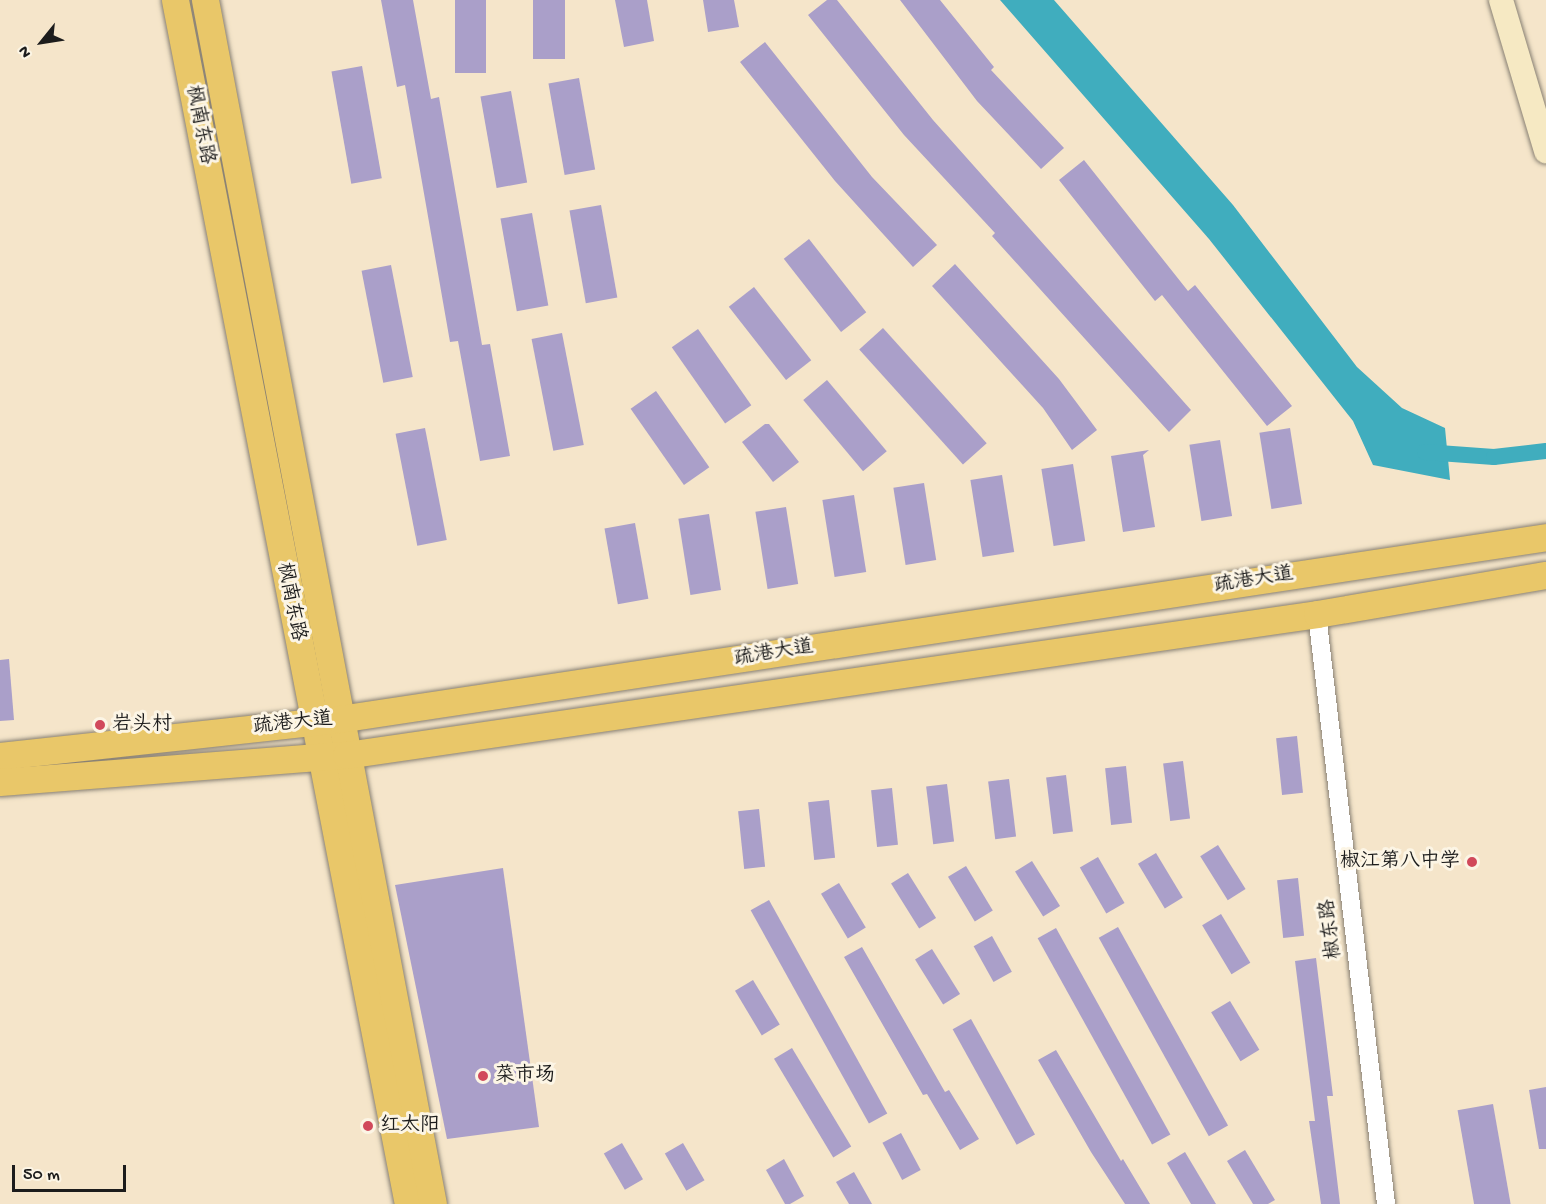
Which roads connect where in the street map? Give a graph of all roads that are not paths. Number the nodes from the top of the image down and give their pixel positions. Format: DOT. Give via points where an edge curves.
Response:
graph roads {
  1 [pos="175,0"];
  2 [pos="205,0"];
  3 [pos="1501,0"];
  4 [pos="1546,152"];
  5 [pos="1546,537"];
  6 [pos="1546,574"];
  7 [pos="1317,614"];
  8 [pos="326,720"];
  9 [pos="0,756"];
  10 [pos="333,756"];
  11 [pos="0,782"];
  12 [pos="408,1204"];
  13 [pos="433,1204"];
  14 [pos="1386,1204"];
  1 -- 8 [label="main road, 枫南东路"];
  2 -- 8 [label="main road"];
  3 -- 4 [label="main road"];
  5 -- 8 [label="main road, 疏港大道"];
  6 -- 7 [label="main road, 疏港大道"];
  7 -- 10 [label="main road, 疏港大道"];
  7 -- 14 [label="street, 椒东路"];
  8 -- 9 [label="main road, 疏港大道"];
  8 -- 10 [label="main road"];
  10 -- 11 [label="main road, 疏港大道"];
  10 -- 12 [label="main road"];
  10 -- 13 [label="main road"];
}
